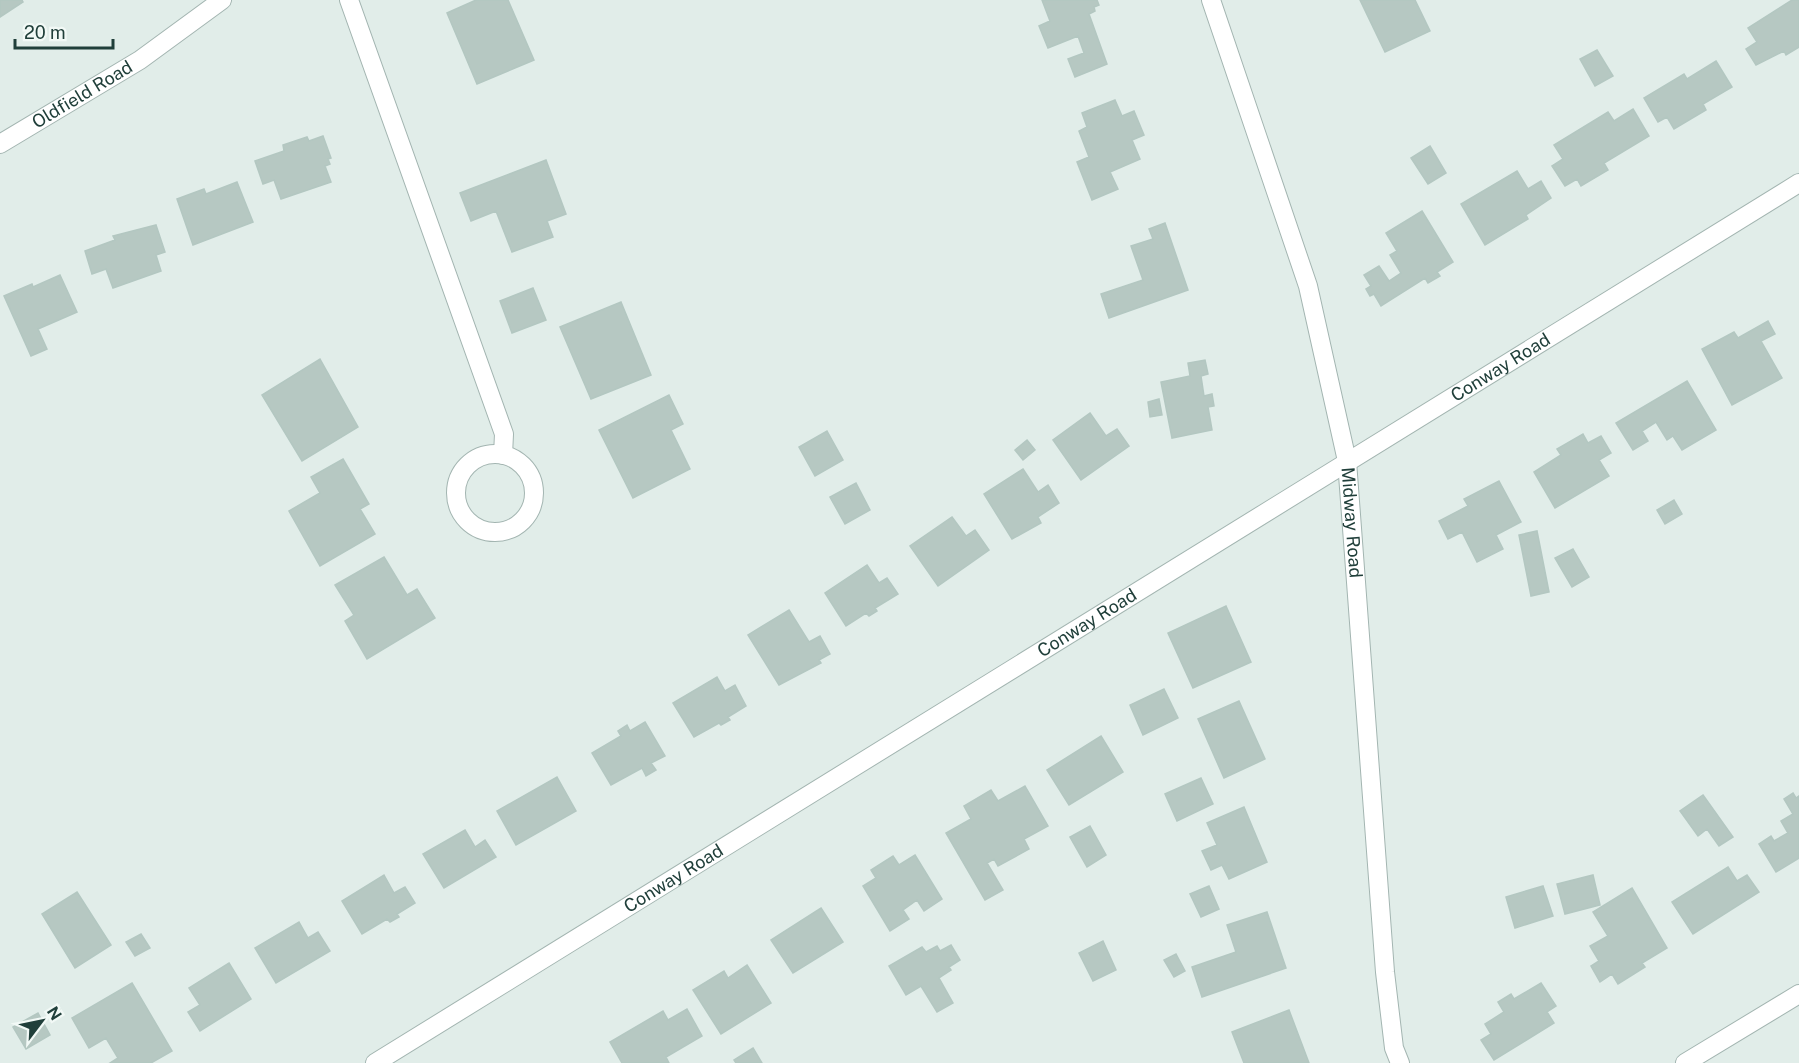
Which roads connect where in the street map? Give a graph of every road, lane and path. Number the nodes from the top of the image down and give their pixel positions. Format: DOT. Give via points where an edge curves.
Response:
graph roads {
  1 [pos="222,0"];
  2 [pos="349,0"];
  3 [pos="1211,0"];
  4 [pos="0,144"];
  5 [pos="1799,183"];
  6 [pos="503,455"];
  7 [pos="1347,461"];
  8 [pos="1799,994"];
  9 [pos="375,1063"];
  10 [pos="1400,1063"];
  11 [pos="1685,1063"];
  1 -- 4 [label="street, Oldfield Road" via="140,60"];
  2 -- 6 [label="street" via="504,435"];
  3 -- 7 [label="street, Midway Road" via="1308,286"];
  5 -- 7 [label="street, Conway Road"];
  6 -- 6 [label="street" via="474,460 457,485 456,500 462,515 473,526 487,531 502,532 517,526 533,502 528,472"];
  7 -- 9 [label="street, Conway Road"];
  7 -- 10 [label="street, Midway Road" via="1385,972 1394,1048"];
  8 -- 11 [label="street"];
}
